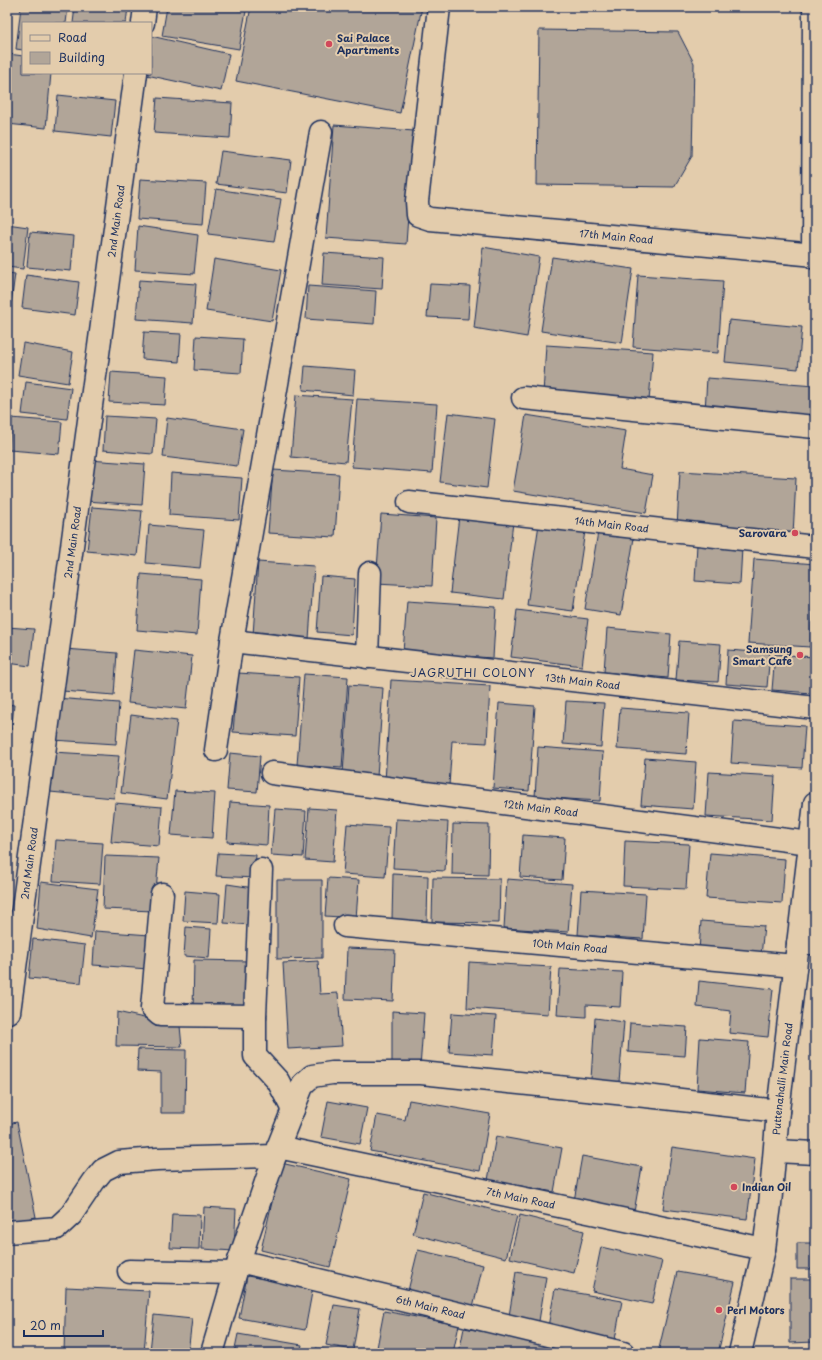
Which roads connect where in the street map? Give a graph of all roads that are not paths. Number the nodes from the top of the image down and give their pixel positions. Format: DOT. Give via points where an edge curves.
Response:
graph roads {
  1 [pos="145,7"];
  2 [pos="439,7"];
  3 [pos="814,7"];
  4 [pos="143,22"];
  5 [pos="136,74"];
  6 [pos="321,132"];
  7 [pos="814,256"];
  8 [pos="523,398"];
  9 [pos="815,427"];
  10 [pos="409,502"];
  11 [pos="815,547"];
  12 [pos="370,573"];
  13 [pos="232,642"];
  14 [pos="367,657"];
  15 [pos="815,708"];
  16 [pos="216,750"];
  17 [pos="272,773"];
  18 [pos="815,803"];
  19 [pos="812,834"];
  20 [pos="261,870"];
  21 [pos="162,894"];
  22 [pos="345,926"];
  23 [pos="806,943"];
  24 [pos="795,966"];
  25 [pos="8,1012"];
  26 [pos="256,1016"];
  27 [pos="293,1110"];
  28 [pos="778,1111"];
  29 [pos="776,1151"];
  30 [pos="277,1152"];
  31 [pos="815,1153"];
  32 [pos="7,1232"];
  33 [pos="764,1249"];
  34 [pos="237,1267"];
  35 [pos="128,1271"];
  36 [pos="212,1353"];
  37 [pos="623,1353"];
  38 [pos="740,1353"];
  1 -- 4 [label="street"];
  2 -- 7 [label="street, 17th Main Road" via="418,193 418,215 430,219"];
  3 -- 7 [label="street"];
  5 -- 25 [label="street, 2nd Main Road"];
  6 -- 13 [label="street"];
  8 -- 9 [label="street"];
  10 -- 11 [label="street, 14th Main Road"];
  12 -- 14 [label="street"];
  13 -- 14 [label="street, 13th Main Road"];
  13 -- 16 [label="street"];
  14 -- 15 [label="street, 13th Main Road"];
  17 -- 19 [label="street, 12th Main Road"];
  18 -- 19 [label="street, Puttenahalli Main Road"];
  19 -- 23 [label="street, Puttenahalli Main Road"];
  20 -- 26 [label="street"];
  21 -- 26 [label="street" via="152,1008 160,1015"];
  22 -- 24 [label="street, 10th Main Road"];
  23 -- 24 [label="street, Puttenahalli Main Road"];
  24 -- 28 [label="street, Puttenahalli Main Road"];
  26 -- 27 [label="street" via="255,1056 278,1081"];
  27 -- 28 [label="street" via="302,1084 312,1076 332,1073 421,1073"];
  27 -- 30 [label="street"];
  28 -- 29 [label="street, Puttenahalli Main Road"];
  29 -- 31 [label="street"];
  29 -- 33 [label="street, Puttenahalli Main Road"];
  30 -- 32 [label="street, 7th Main Road" via="119,1162 104,1170 71,1215 57,1228"];
  30 -- 33 [label="street, 7th Main Road"];
  30 -- 34 [label="street"];
  33 -- 38 [label="street, Puttenahalli Main Road"];
  34 -- 35 [label="street, 6th Main Road"];
  34 -- 36 [label="street"];
  34 -- 37 [label="street, 6th Main Road"];
}
